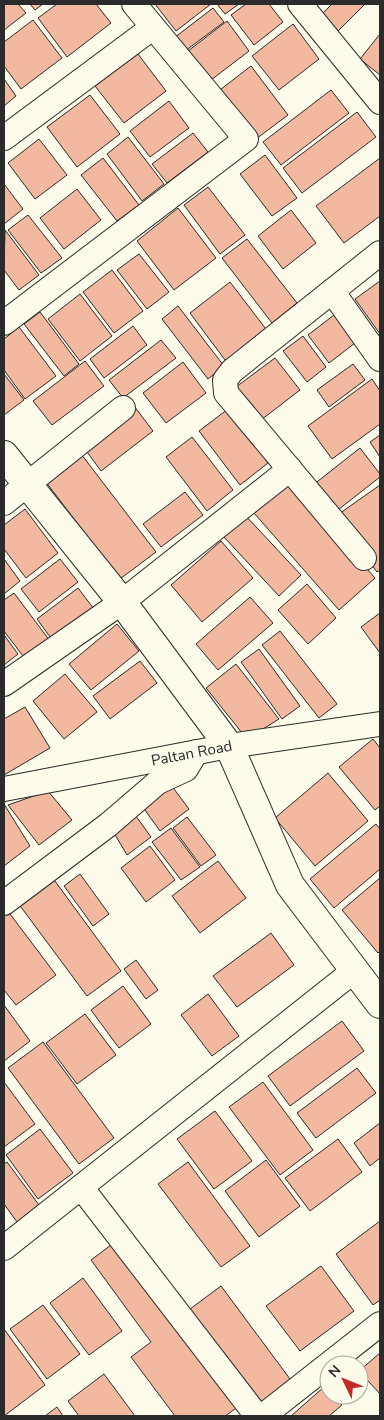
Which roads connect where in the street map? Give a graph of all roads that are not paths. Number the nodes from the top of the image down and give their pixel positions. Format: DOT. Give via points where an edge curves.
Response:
graph roads {
  1 [pos="134,4"];
  2 [pos="300,4"];
  3 [pos="152,28"];
  4 [pos="380,102"];
  5 [pos="4,138"];
  6 [pos="380,253"];
  7 [pos="332,291"];
  8 [pos="4,323"];
  9 [pos="380,359"];
  10 [pos="123,408"];
  11 [pos="4,455"];
  12 [pos="290,469"];
  13 [pos="27,486"];
  14 [pos="4,503"];
  15 [pos="364,558"];
  16 [pos="122,602"];
  17 [pos="4,684"];
  18 [pos="380,724"];
  19 [pos="229,746"];
  20 [pos="196,752"];
  21 [pos="4,788"];
  22 [pos="4,903"];
  23 [pos="355,970"];
  24 [pos="380,1004"];
  25 [pos="82,1186"];
  26 [pos="4,1248"];
  27 [pos="380,1324"];
  28 [pos="256,1416"];
  29 [pos="263,1416"];
  1 -- 3 [label="street"];
  2 -- 4 [label="street"];
  3 -- 5 [label="street"];
  3 -- 8 [label="street" via="246,139"];
  6 -- 7 [label="street"];
  7 -- 9 [label="street"];
  7 -- 12 [label="street" via="225,380 226,393"];
  10 -- 13 [label="street"];
  11 -- 13 [label="street"];
  12 -- 15 [label="street"];
  12 -- 16 [label="street"];
  13 -- 14 [label="street"];
  13 -- 16 [label="street"];
  16 -- 17 [label="street"];
  16 -- 19 [label="street"];
  18 -- 19 [label="street, Paltan Road"];
  19 -- 20 [label="street, Paltan Road"];
  19 -- 23 [label="street" via="290,885"];
  20 -- 21 [label="street, Paltan Road"];
  20 -- 22 [label="street" via="186,769 158,782"];
  23 -- 24 [label="street"];
  23 -- 25 [label="street"];
  25 -- 26 [label="street"];
  25 -- 28 [label="street"];
  27 -- 29 [label="street"];
}
